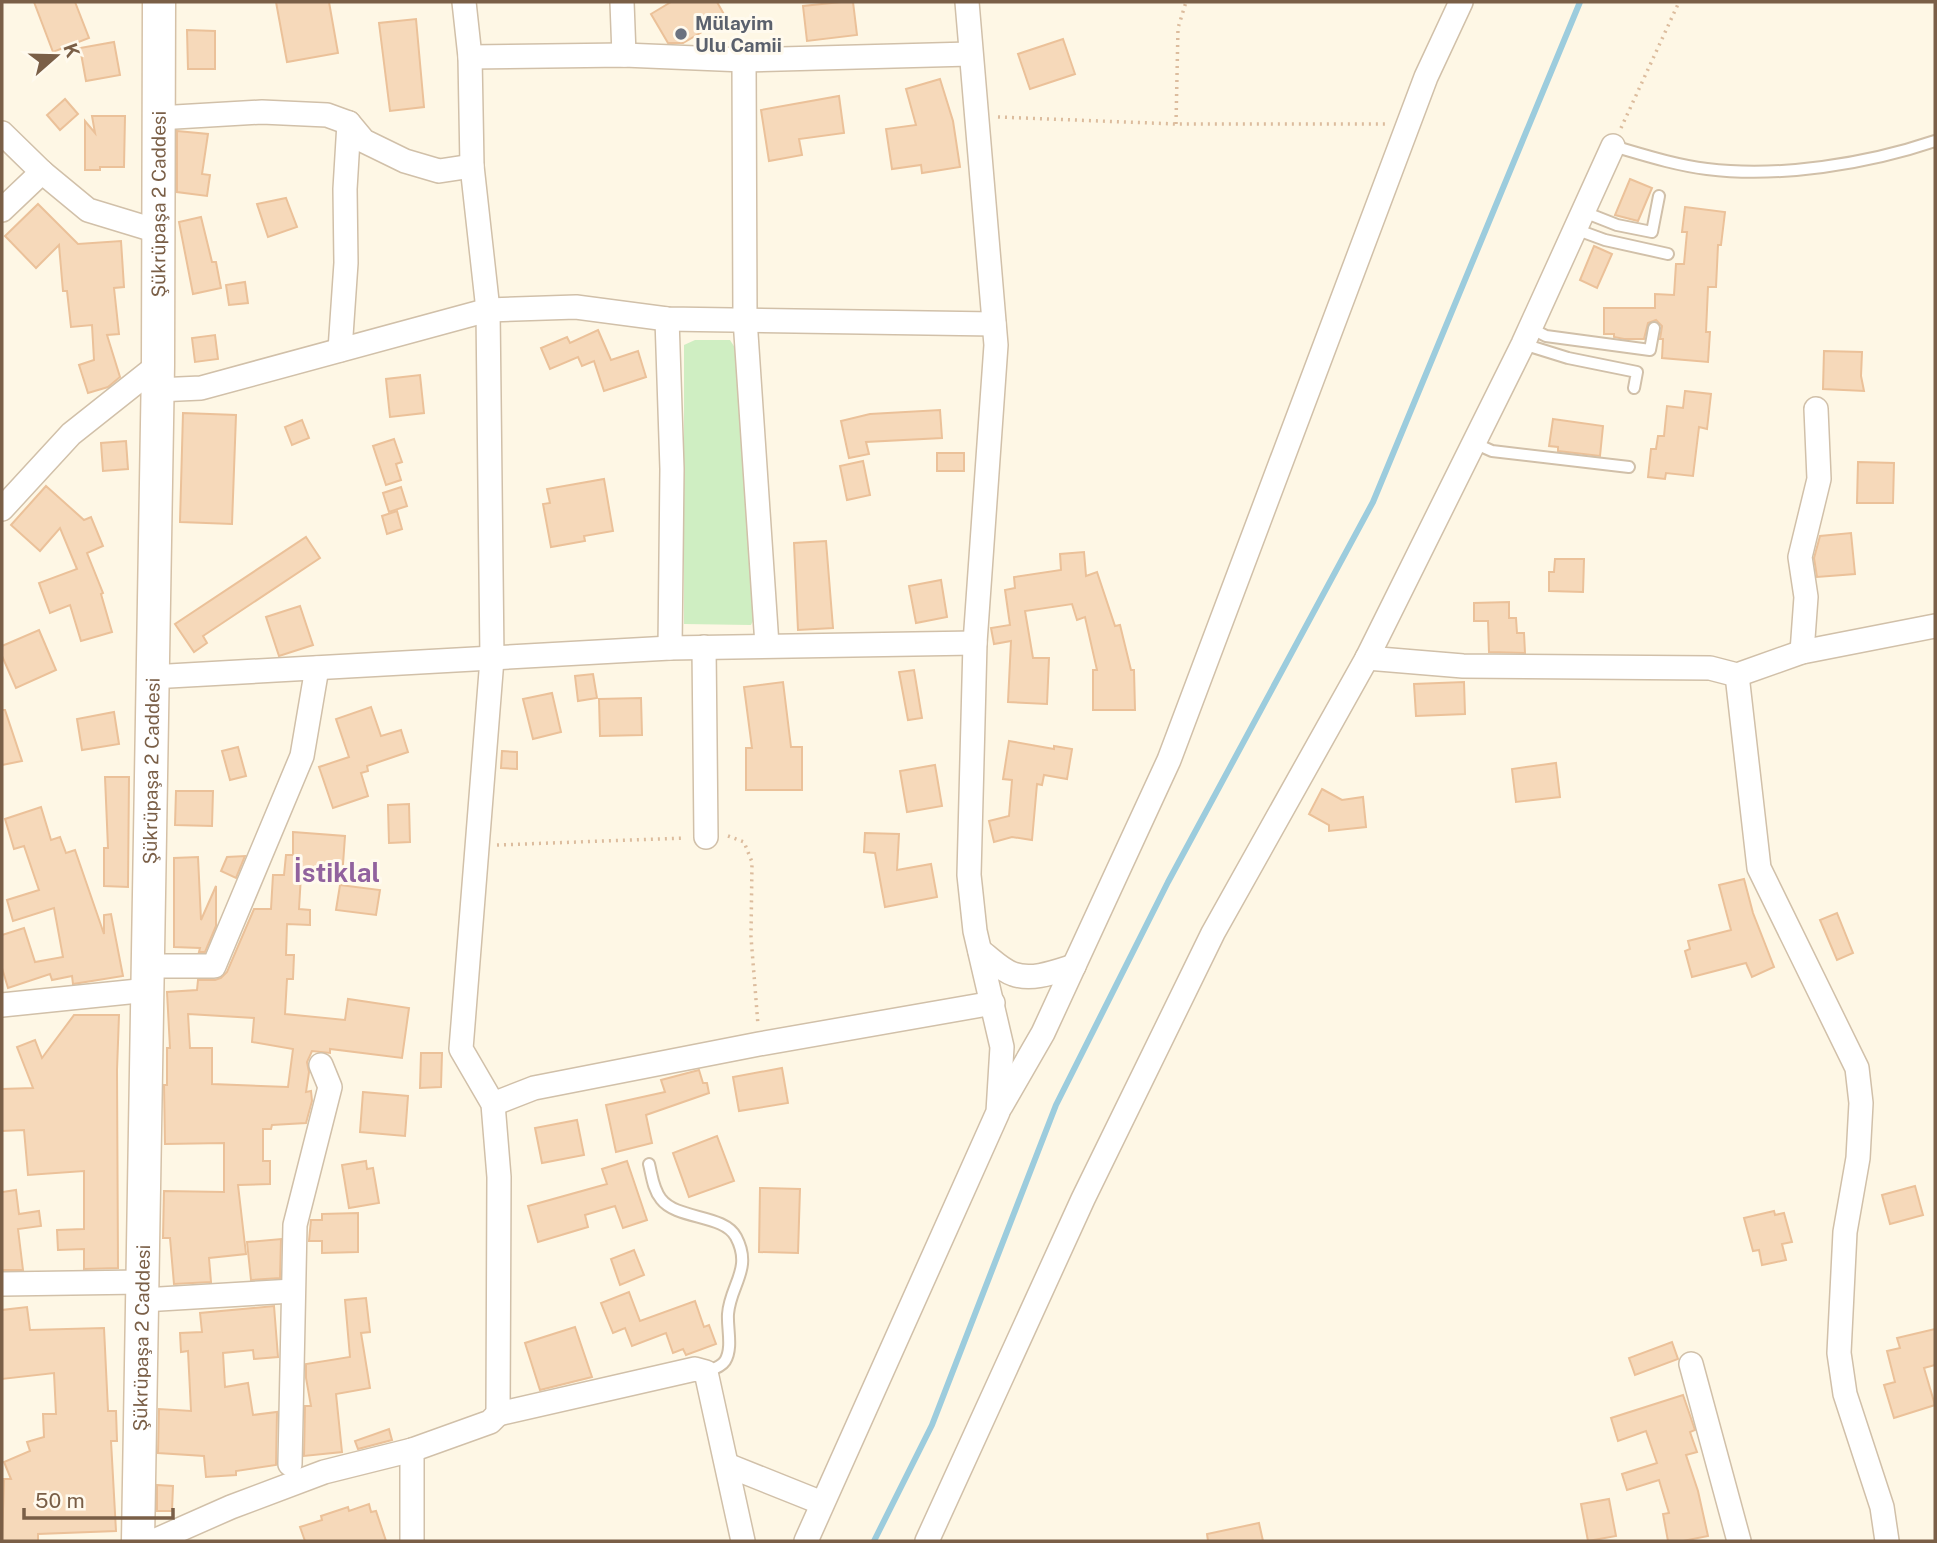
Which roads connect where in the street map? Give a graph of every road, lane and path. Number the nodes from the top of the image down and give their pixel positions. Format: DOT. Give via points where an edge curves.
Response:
graph roads {
  1 [pos="159,2"];
  2 [pos="464,2"];
  3 [pos="622,2"];
  4 [pos="967,2"];
  5 [pos="1186,2"];
  6 [pos="1461,2"];
  7 [pos="1679,2"];
  8 [pos="970,54"];
  9 [pos="624,55"];
  10 [pos="470,57"];
  11 [pos="744,60"];
  12 [pos="978,117"];
  13 [pos="159,118"];
  14 [pos="349,123"];
  15 [pos="1175,124"];
  16 [pos="1408,124"];
  17 [pos="2,133"];
  18 [pos="1935,141"];
  19 [pos="1613,146"];
  20 [pos="472,166"];
  21 [pos="42,173"];
  22 [pos="1659,196"];
  23 [pos="2,210"];
  24 [pos="1579,220"];
  25 [pos="158,231"];
  26 [pos="1668,254"];
  27 [pos="488,310"];
  28 [pos="667,319"];
  29 [pos="745,319"];
  30 [pos="994,324"];
  31 [pos="1654,328"];
  32 [pos="1526,336"];
  33 [pos="340,350"];
  34 [pos="157,377"];
  35 [pos="1634,388"];
  36 [pos="1816,408"];
  37 [pos="1474,443"];
  38 [pos="1629,467"];
  39 [pos="2,509"];
  40 [pos="1935,626"];
  41 [pos="975,643"];
  42 [pos="767,645"];
  43 [pos="704,647"];
  44 [pos="670,648"];
  45 [pos="1802,652"];
  46 [pos="1367,658"];
  47 [pos="492,659"];
  48 [pos="317,668"];
  49 [pos="1737,675"];
  50 [pos="151,677"];
  51 [pos="706,837"];
  52 [pos="477,845"];
  53 [pos="980,951"];
  54 [pos="1074,966"];
  55 [pos="149,978"];
  56 [pos="993,1003"];
  57 [pos="2,1006"];
  58 [pos="759,1044"];
  59 [pos="321,1065"];
  60 [pos="494,1104"];
  61 [pos="998,1112"];
  62 [pos="649,1164"];
  63 [pos="2,1284"];
  64 [pos="143,1291"];
  65 [pos="293,1291"];
  66 [pos="1691,1364"];
  67 [pos="706,1372"];
  68 [pos="498,1414"];
  69 [pos="412,1450"];
  70 [pos="290,1464"];
  71 [pos="727,1465"];
  72 [pos="822,1503"];
  73 [pos="138,1541"];
  74 [pos="154,1541"];
  75 [pos="412,1541"];
  76 [pos="743,1541"];
  77 [pos="806,1541"];
  78 [pos="927,1541"];
  79 [pos="1739,1541"];
  80 [pos="1886,1541"];
  1 -- 13 [label="main road, Şükrüpaşa 2 Caddesi"];
  2 -- 10 [label="street"];
  3 -- 9 [label="street"];
  4 -- 8 [label="street"];
  5 -- 15 [label="path" via="1178,28"];
  6 -- 16 [label="street"];
  7 -- 19 [label="path"];
  8 -- 11 [label="street"];
  8 -- 12 [label="street"];
  9 -- 10 [label="street"];
  9 -- 11 [label="street"];
  10 -- 20 [label="street"];
  11 -- 29 [label="street"];
  12 -- 15 [label="path"];
  12 -- 30 [label="street"];
  13 -- 14 [label="street" via="261,112 327,114"];
  13 -- 25 [label="main road, Şükrüpaşa 2 Caddesi"];
  14 -- 20 [label="street" via="364,141 405,162 439,171"];
  14 -- 33 [label="street"];
  15 -- 16 [label="path"];
  16 -- 54 [label="street" via="1169,760"];
  17 -- 21 [label="street"];
  18 -- 19 [label="lane" via="1893,155 1842,164 1753,172 1708,170"];
  19 -- 24 [label="street"];
  20 -- 27 [label="street"];
  21 -- 23 [label="street"];
  21 -- 25 [label="street" via="88,210"];
  22 -- 24 [label="lane" via="1652,232"];
  24 -- 26 [label="lane" via="1605,240"];
  24 -- 32 [label="street"];
  25 -- 34 [label="main road, Şükrüpaşa 2 Caddesi"];
  27 -- 28 [label="street" via="576,307"];
  27 -- 33 [label="street"];
  27 -- 47 [label="street"];
  28 -- 29 [label="street"];
  28 -- 44 [label="street" via="672,469"];
  29 -- 30 [label="street"];
  29 -- 42 [label="street"];
  30 -- 41 [label="street"];
  31 -- 32 [label="lane" via="1650,350"];
  32 -- 35 [label="lane" via="1568,358 1637,372"];
  32 -- 37 [label="street"];
  33 -- 34 [label="street" via="201,387"];
  34 -- 39 [label="street" via="71,434"];
  34 -- 50 [label="main road, Şükrüpaşa 2 Caddesi"];
  36 -- 45 [label="street" via="1819,479 1800,557 1806,597"];
  37 -- 38 [label="lane" via="1492,451"];
  37 -- 46 [label="street"];
  40 -- 45 [label="street"];
  41 -- 42 [label="street"];
  41 -- 53 [label="street" via="969,874"];
  42 -- 43 [label="street"];
  43 -- 44 [label="street"];
  43 -- 51 [label="street"];
  44 -- 47 [label="street"];
  45 -- 49 [label="street"];
  46 -- 49 [label="street" via="1463,666 1710,668"];
  46 -- 78 [label="street" via="1213,933 1083,1199"];
  47 -- 48 [label="street"];
  47 -- 52 [label="street"];
  48 -- 50 [label="street"];
  48 -- 55 [label="street" via="302,756 214,966"];
  49 -- 80 [label="street" via="1759,869 1857,1068 1861,1103 1858,1158 1845,1232 1839,1353 1845,1394 1882,1507"];
  50 -- 55 [label="main road, Şükrüpaşa 2 Caddesi"];
  51 -- 52 [label="path"];
  51 -- 58 [label="path" via="730,835 744,842 752,862 751,937"];
  52 -- 60 [label="street" via="461,1049"];
  53 -- 54 [label="street" via="1012,974 1030,976"];
  53 -- 56 [label="street"];
  54 -- 61 [label="street"];
  55 -- 57 [label="street"];
  55 -- 64 [label="main road, Şükrüpaşa 2 Caddesi"];
  56 -- 58 [label="street"];
  56 -- 61 [label="street" via="1002,1047"];
  58 -- 60 [label="street" via="534,1088"];
  59 -- 65 [label="street" via="330,1087 295,1225"];
  60 -- 68 [label="street" via="499,1177"];
  61 -- 72 [label="street"];
  62 -- 67 [label="lane" via="663,1201 729,1228 742,1253 740,1279 728,1311 725,1361"];
  63 -- 64 [label="street"];
  64 -- 65 [label="street"];
  64 -- 73 [label="main road, Şükrüpaşa 2 Caddesi"];
  65 -- 70 [label="street"];
  66 -- 79 [label="street"];
  67 -- 68 [label="street" via="695,1369"];
  67 -- 71 [label="street"];
  68 -- 69 [label="street" via="490,1422"];
  69 -- 74 [label="street" via="324,1472"];
  69 -- 75 [label="street"];
  71 -- 72 [label="street"];
  71 -- 76 [label="street"];
  72 -- 77 [label="street"];
}
